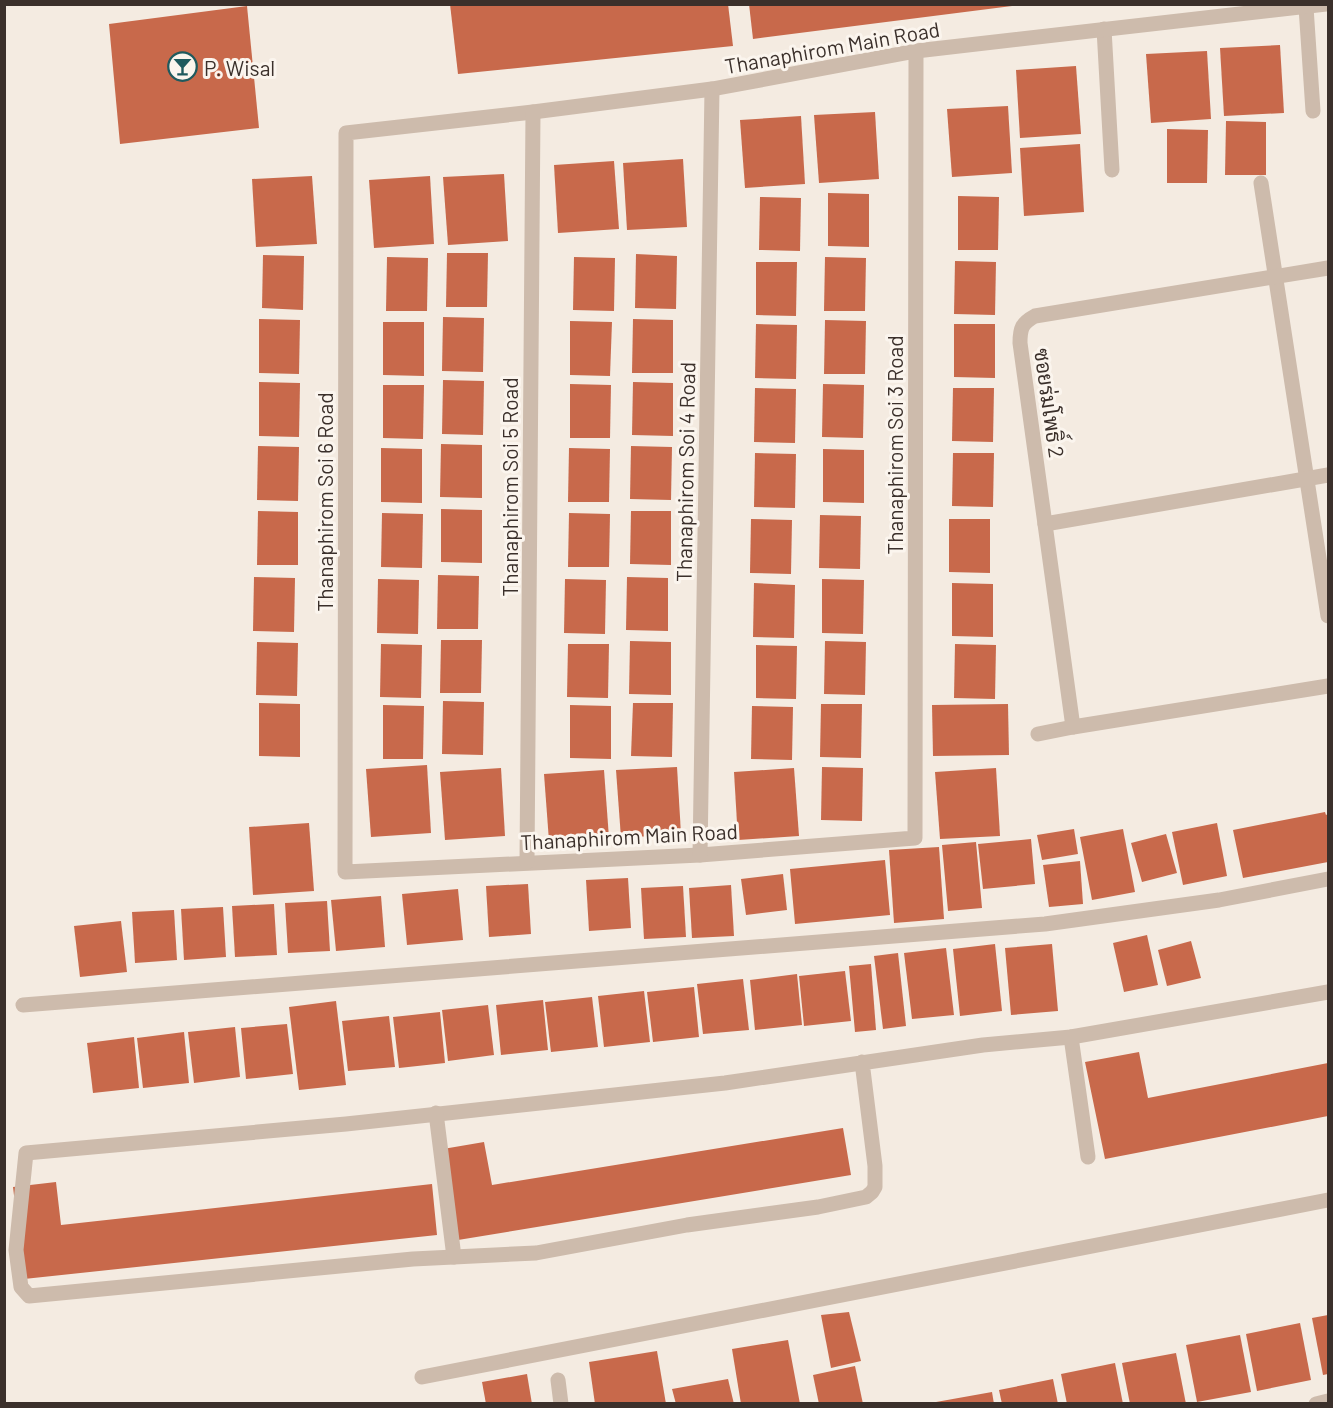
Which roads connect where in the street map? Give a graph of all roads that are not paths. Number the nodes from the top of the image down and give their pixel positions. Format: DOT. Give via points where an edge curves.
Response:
graph roads {
  1 [pos="1326,4"];
  2 [pos="1306,7"];
  3 [pos="1104,29"];
  4 [pos="916,51"];
  5 [pos="712,89"];
  6 [pos="1312,111"];
  7 [pos="533,112"];
  8 [pos="346,133"];
  9 [pos="1112,170"];
  10 [pos="1261,183"];
  11 [pos="1329,268"];
  12 [pos="1274,278"];
  13 [pos="1329,475"];
  14 [pos="1307,478"];
  15 [pos="1045,524"];
  16 [pos="1329,616"];
  17 [pos="1329,686"];
  18 [pos="1073,727"];
  19 [pos="1038,734"];
  20 [pos="915,838"];
  21 [pos="700,855"];
  22 [pos="527,862"];
  23 [pos="345,872"];
  24 [pos="1329,879"];
  25 [pos="1329,992"];
  26 [pos="23,1005"];
  27 [pos="1071,1037"];
  28 [pos="862,1062"];
  29 [pos="436,1113"];
  30 [pos="1088,1157"];
  31 [pos="1329,1200"];
  32 [pos="454,1257"];
  33 [pos="422,1377"];
  34 [pos="558,1380"];
  35 [pos="1329,1401"];
  36 [pos="561,1404"];
  37 [pos="1316,1404"];
  1 -- 2 [label="street, Thanaphirom Main Road"];
  2 -- 3 [label="street, Thanaphirom Main Road"];
  2 -- 6 [label="street"];
  3 -- 4 [label="street, Thanaphirom Main Road"];
  3 -- 9 [label="street"];
  4 -- 5 [label="street, Thanaphirom Main Road"];
  4 -- 20 [label="street, Thanaphirom Soi 3 Road"];
  5 -- 7 [label="street, Thanaphirom Main Road"];
  5 -- 21 [label="street, Thanaphirom Soi 4 Road"];
  7 -- 8 [label="street, Thanaphirom Main Road"];
  7 -- 22 [label="street, Thanaphirom Soi 5 Road"];
  8 -- 23 [label="street, Thanaphirom Soi 6 Road"];
  10 -- 12 [label="street"];
  11 -- 12 [label="street, ซอยร่มโพธิ์ 2"];
  12 -- 14 [label="street"];
  12 -- 15 [label="street, ซอยร่มโพธิ์ 2" via="1035,316 1025,321 1020,329 1020,343"];
  13 -- 14 [label="street"];
  14 -- 15 [label="street"];
  14 -- 16 [label="street"];
  15 -- 18 [label="street, ซอยร่มโพธิ์ 2"];
  17 -- 18 [label="street"];
  18 -- 19 [label="street"];
  20 -- 21 [label="street, Thanaphirom Main Road"];
  21 -- 22 [label="street, Thanaphirom Main Road"];
  22 -- 23 [label="street, Thanaphirom Main Road"];
  24 -- 26 [label="street" via="1219,900 1045,924"];
  25 -- 27 [label="street"];
  27 -- 28 [label="street"];
  27 -- 30 [label="street"];
  28 -- 29 [label="street" via="725,1083"];
  28 -- 32 [label="street" via="875,1187 866,1197 536,1253"];
  29 -- 32 [label="street"];
  29 -- 32 [label="street" via="26,1153 16,1250 21,1287 29,1296"];
  31 -- 33 [label="street"];
  34 -- 36 [label="street"];
  35 -- 37 [label="street"];
}
